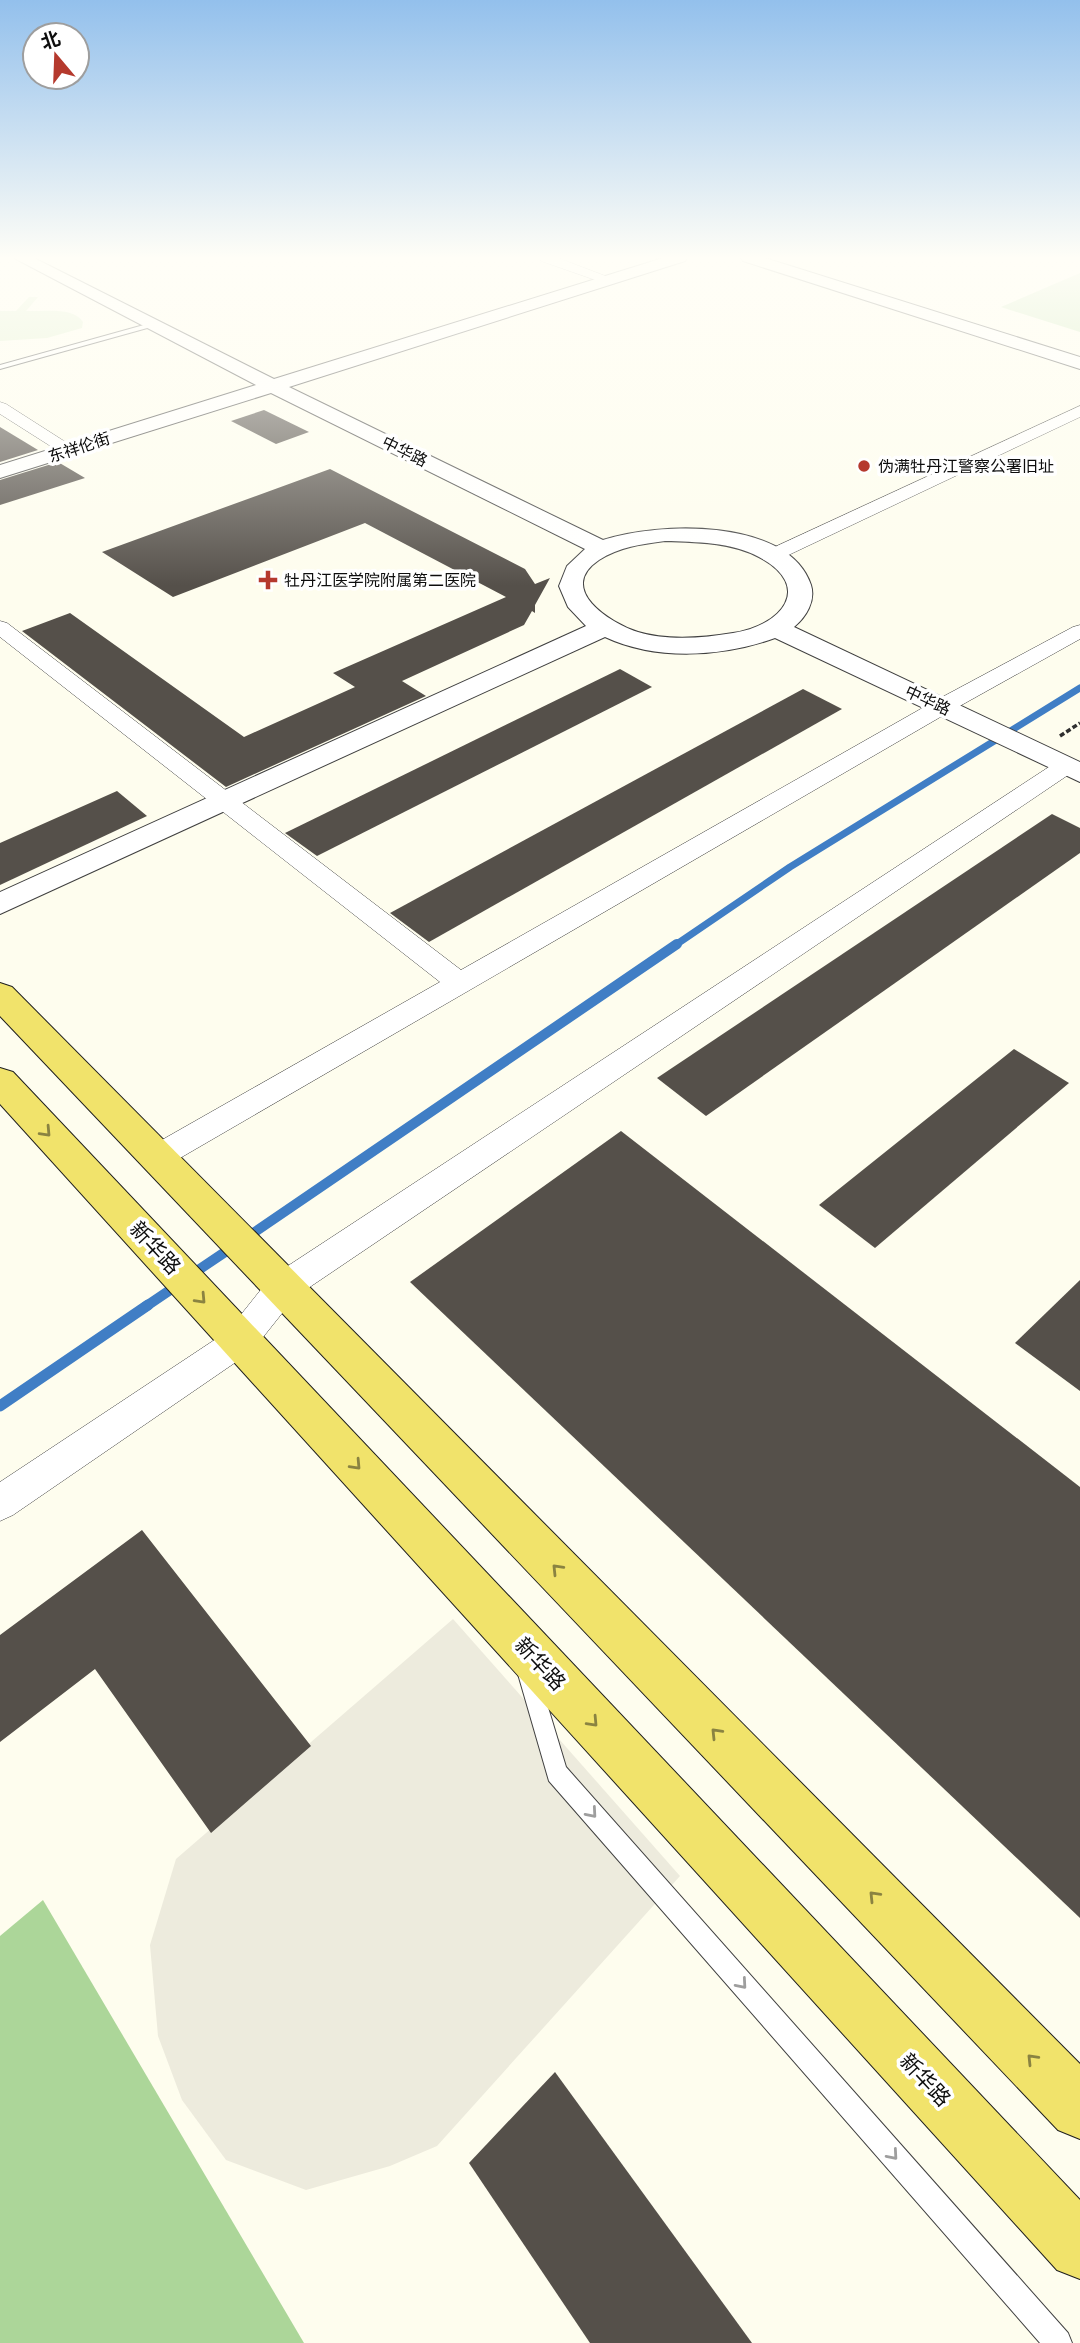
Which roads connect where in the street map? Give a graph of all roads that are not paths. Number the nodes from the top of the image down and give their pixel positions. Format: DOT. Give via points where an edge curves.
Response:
graph roads {
  1 [pos="235,367"];
  2 [pos="331,367"];
  3 [pos="272,386"];
  4 [pos="0,407"];
  5 [pos="1080,411"];
  6 [pos="69,450"];
  7 [pos="0,472"];
  8 [pos="602,548"];
  9 [pos="771,556"];
  10 [pos="0,627"];
  11 [pos="605,627"];
  12 [pos="775,628"];
  13 [pos="1080,631"];
  14 [pos="941,707"];
  15 [pos="1073,769"];
  16 [pos="224,803"];
  17 [pos="0,904"];
  18 [pos="459,983"];
  19 [pos="0,995"];
  20 [pos="0,1082"];
  21 [pos="157,1157"];
  22 [pos="283,1287"];
  23 [pos="240,1341"];
  24 [pos="0,1503"];
  25 [pos="518,1641"];
  26 [pos="1080,2108"];
  27 [pos="1080,2247"];
  28 [pos="1058,2343"];
  1 -- 3 [label="street, 中华路"];
  2 -- 3 [label="street, 东祥伦街"];
  3 -- 6 [label="street, 东祥伦街"];
  3 -- 8 [label="street, 中华路"];
  4 -- 6 [label="street"];
  5 -- 9 [label="street"];
  6 -- 7 [label="street, 东祥伦街"];
  8 -- 9 [label="street" via="643,537 701,535 735,541"];
  8 -- 11 [label="street" via="571,577 571,595 583,612"];
  9 -- 12 [label="street" via="788,567 799,582 801,598 793,614"];
  10 -- 16 [label="street"];
  11 -- 12 [label="street" via="636,638 685,645 746,639"];
  11 -- 16 [label="street"];
  12 -- 14 [label="street, 中华路"];
  13 -- 14 [label="street"];
  14 -- 15 [label="street, 中华路"];
  14 -- 18 [label="street"];
  15 -- 22 [label="street"];
  16 -- 17 [label="street"];
  16 -- 18 [label="street"];
  18 -- 21 [label="street"];
  19 -- 21 [label="main road"];
  20 -- 23 [label="main road, 新华路, one-way"];
  21 -- 22 [label="main road"];
  22 -- 23 [label="street"];
  26 -- 22 [label="main road, one-way"];
  23 -- 24 [label="street"];
  23 -- 25 [label="main road, 新华路, one-way"];
  25 -- 27 [label="main road, 新华路, one-way"];
  25 -- 28 [label="lane, one-way" via="557,1773"];
}
